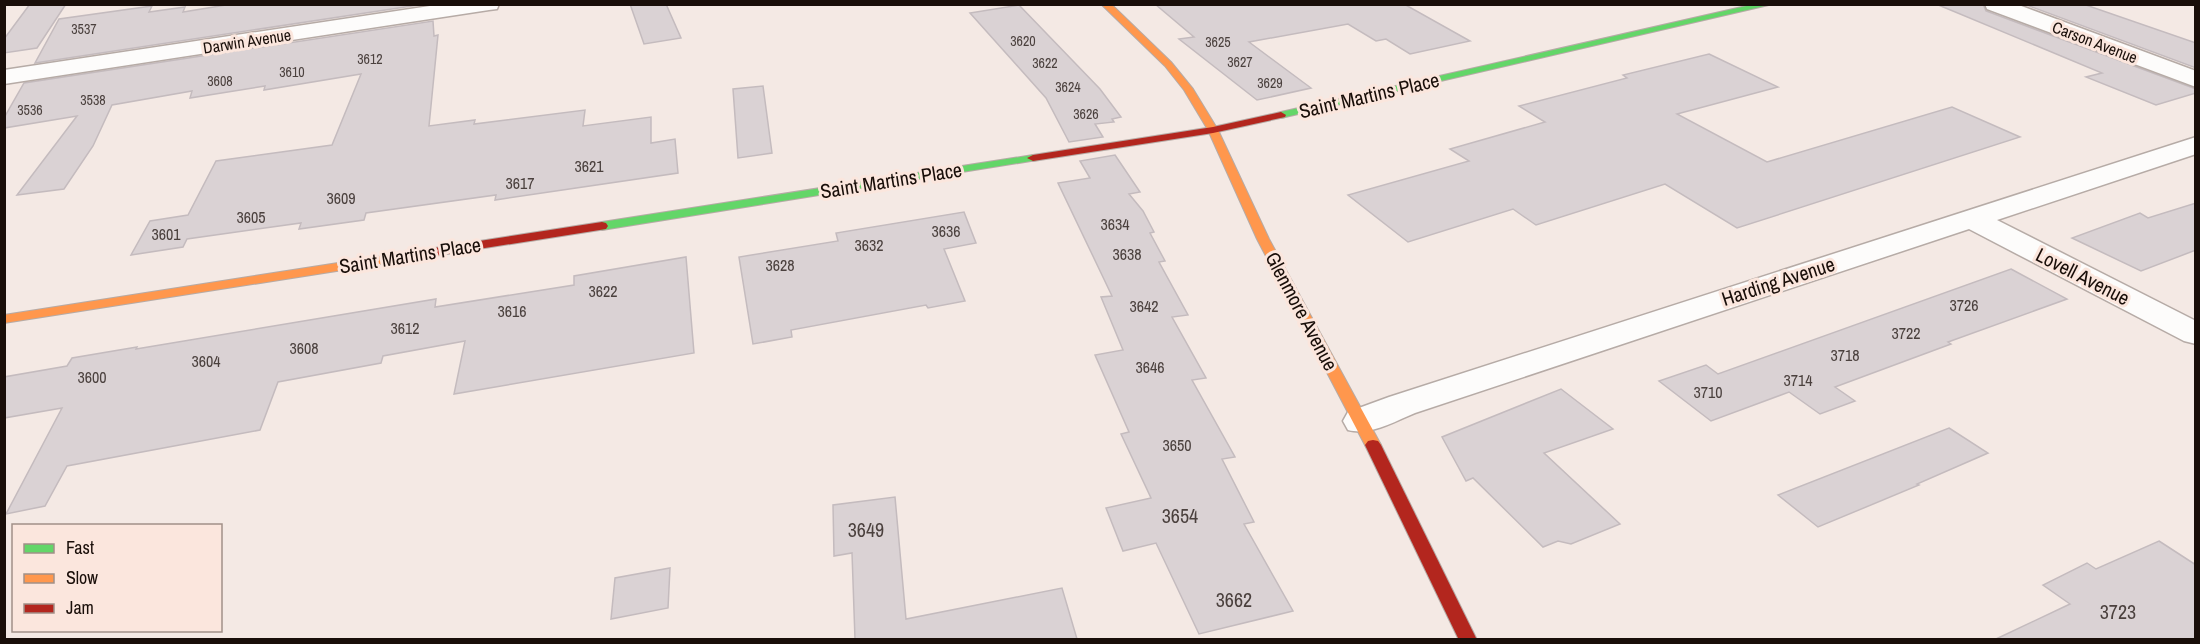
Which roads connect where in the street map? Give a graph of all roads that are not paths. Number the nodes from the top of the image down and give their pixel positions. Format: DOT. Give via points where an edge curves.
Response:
graph roads {
  1 [pos="489,4"];
  2 [pos="1105,4"];
  3 [pos="1769,4"];
  4 [pos="1995,4"];
  5 [pos="4,77"];
  6 [pos="2196,80"];
  7 [pos="1213,130"];
  8 [pos="2196,145"];
  9 [pos="1970,218"];
  10 [pos="4,319"];
  11 [pos="2196,334"];
  12 [pos="1361,421"];
  13 [pos="1468,639"];
  1 -- 5 [label="street, Darwin Avenue"];
  2 -- 7 [label="street, Glenmore Avenue" via="1168,64"];
  3 -- 7 [label="street, Saint Martins Place"];
  4 -- 6 [label="street, Carson Avenue"];
  7 -- 10 [label="street, Saint Martins Place"];
  7 -- 12 [label="street, Glenmore Avenue" via="1263,238"];
  8 -- 9 [label="street, Harding Avenue"];
  9 -- 11 [label="street, Lovell Avenue"];
  9 -- 12 [label="street, Harding Avenue"];
  12 -- 13 [label="street, Glenmore Avenue"];
}
